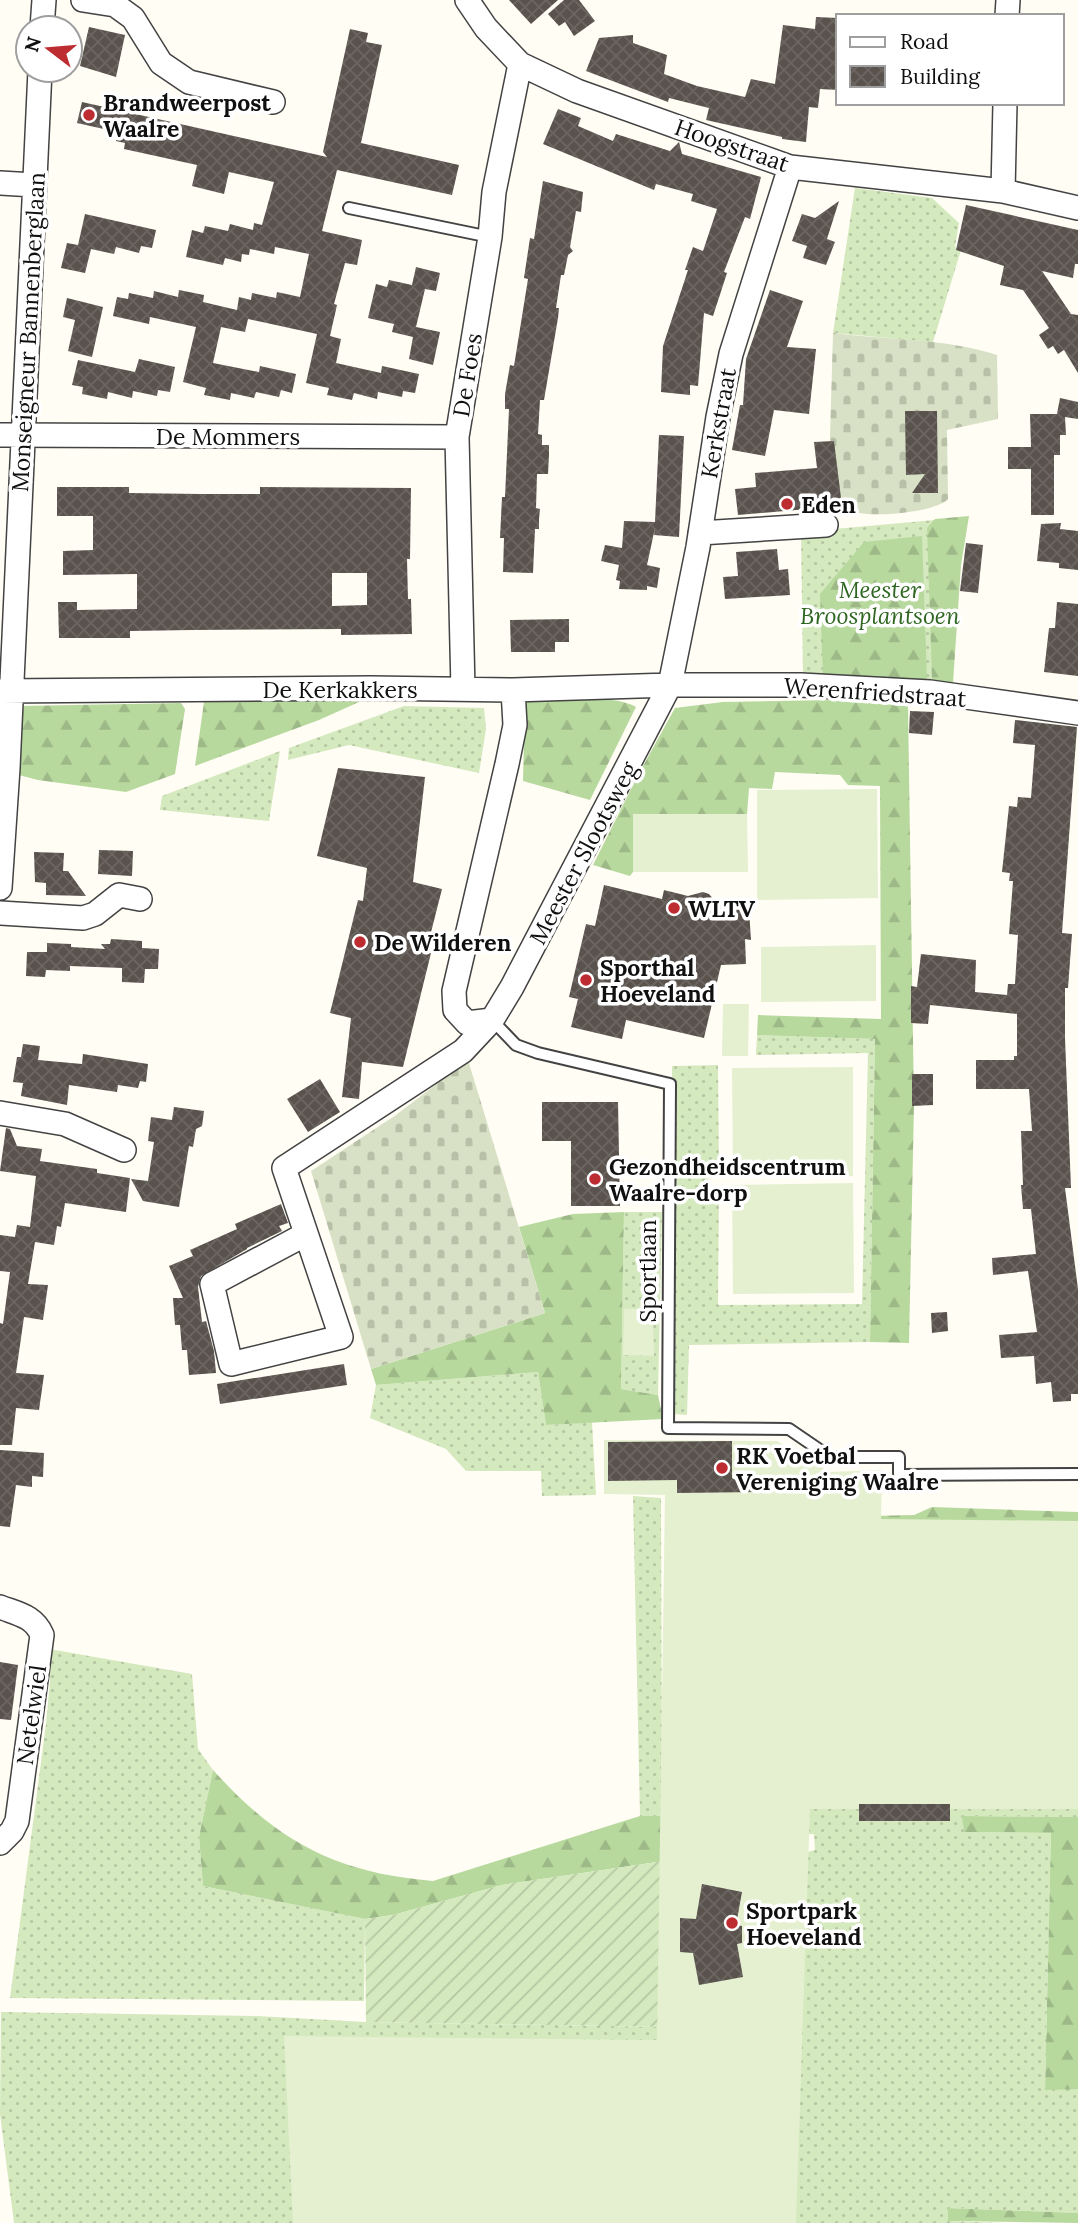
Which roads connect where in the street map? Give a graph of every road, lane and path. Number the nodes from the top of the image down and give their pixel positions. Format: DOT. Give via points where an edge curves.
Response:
graph roads {
  1 [pos="83,0"];
  2 [pos="467,0"];
  3 [pos="520,64"];
  4 [pos="39,84"];
  5 [pos="272,102"];
  6 [pos="1005,105"];
  7 [pos="790,167"];
  8 [pos="0,183"];
  9 [pos="34,185"];
  10 [pos="1003,191"];
  11 [pos="349,208"];
  12 [pos="1078,208"];
  13 [pos="490,237"];
  14 [pos="0,435"];
  15 [pos="23,435"];
  16 [pos="457,437"];
  17 [pos="826,525"];
  18 [pos="700,533"];
  19 [pos="670,685"];
  20 [pos="463,689"];
  21 [pos="513,690"];
  22 [pos="5,692"];
  23 [pos="1078,713"];
  24 [pos="0,888"];
  25 [pos="140,899"];
  26 [pos="0,913"];
  27 [pos="492,1020"];
  28 [pos="0,1113"];
  29 [pos="124,1150"];
  30 [pos="306,1234"];
  31 [pos="1078,1474"];
  32 [pos="0,1607"];
  33 [pos="0,1843"];
  1 -- 5 [label="street" via="115,5 133,18 161,63 189,82"];
  2 -- 3 [label="street, Hoogstraat"];
  3 -- 7 [label="street, Hoogstraat" via="577,91"];
  3 -- 13 [label="street, De Foes" via="494,192"];
  4 -- 9 [label="street, Monseigneur Bannenberglaan"];
  6 -- 10 [label="street"];
  7 -- 10 [label="street, Hoogstraat"];
  7 -- 18 [label="street, Kerkstraat" via="731,354"];
  8 -- 9 [label="street"];
  9 -- 15 [label="street, Monseigneur Bannenberglaan"];
  10 -- 12 [label="street, Hoogstraat"];
  11 -- 13 [label="lane"];
  13 -- 16 [label="street, De Foes"];
  14 -- 15 [label="street, De Mommers"];
  15 -- 16 [label="street, De Mommers"];
  15 -- 22 [label="street, Monseigneur Bannenberglaan"];
  16 -- 20 [label="street, De Foes"];
  17 -- 18 [label="street"];
  18 -- 19 [label="street, Kerkstraat"];
  19 -- 21 [label="street, De Kerkakkers"];
  19 -- 23 [label="street, Werenfriedstraat" via="874,688"];
  19 -- 27 [label="street, Meester Slootsweg"];
  20 -- 21 [label="street, De Kerkakkers"];
  20 -- 22 [label="street, De Kerkakkers"];
  21 -- 27 [label="street" via="515,725 508,764 454,991 455,1010 467,1023"];
  22 -- 24 [label="street, Monseigneur Bannenberglaan"];
  25 -- 26 [label="street" via="119,895 83,918"];
  27 -- 30 [label="street, Meester Slootsweg" via="463,1051 284,1168"];
  27 -- 31 [label="lane, Sportlaan" via="516,1045 538,1054 670,1084 668,1428 789,1429 830,1457 899,1457 902,1475"];
  28 -- 29 [label="street" via="65,1124"];
  30 -- 30 [label="street" via="212,1284 231,1364 341,1337"];
  32 -- 33 [label="street, Netelwiel" via="30,1618 42,1635 16,1821"];
}
